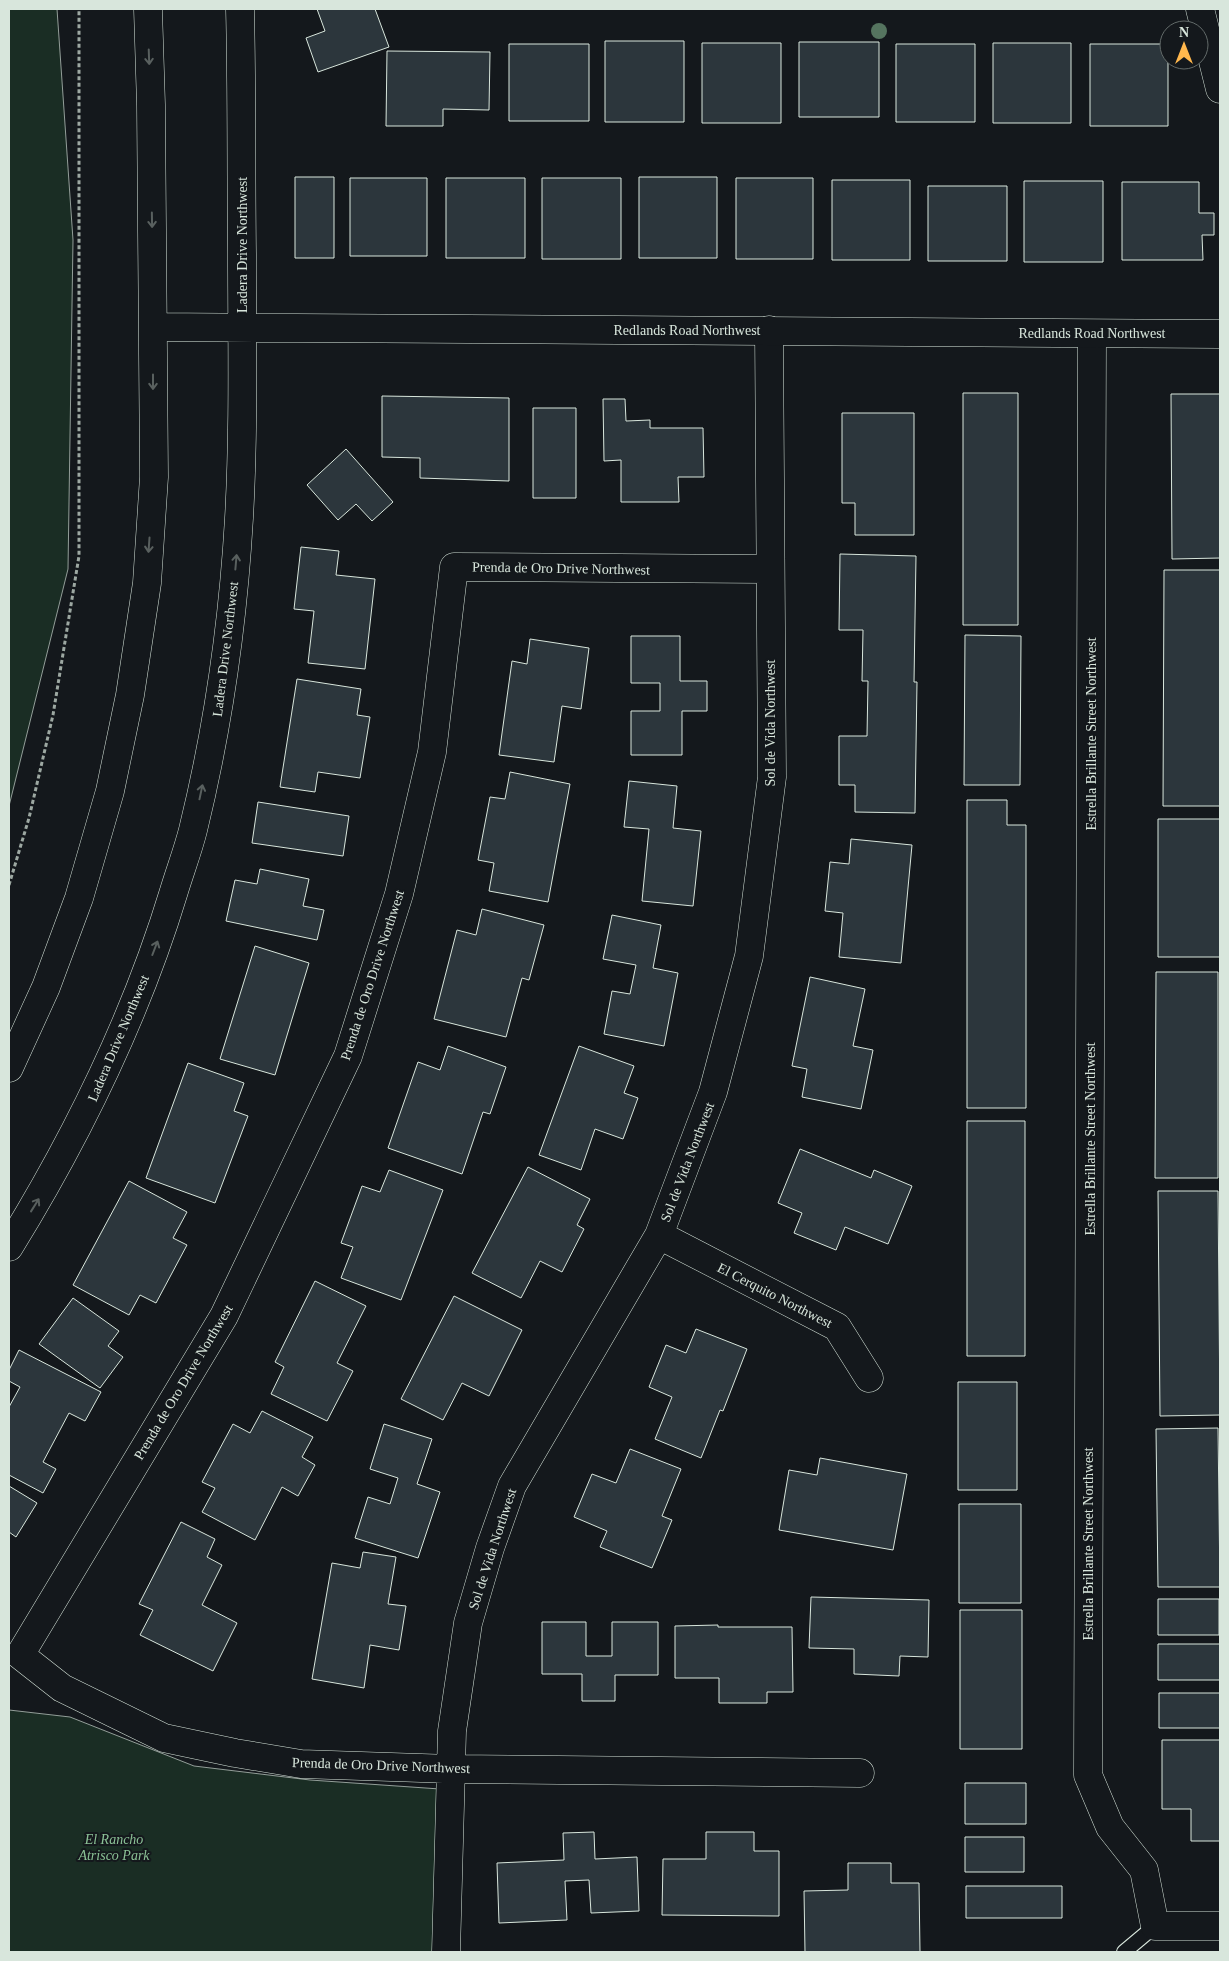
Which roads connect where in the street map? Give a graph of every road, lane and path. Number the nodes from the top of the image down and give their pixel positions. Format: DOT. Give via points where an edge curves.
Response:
graph roads {
  1 [pos="79,9"];
  2 [pos="148,9"];
  3 [pos="240,9"];
  4 [pos="1200,9"];
  5 [pos="1220,89"];
  6 [pos="153,327"];
  7 [pos="242,327"];
  8 [pos="769,330"];
  9 [pos="1092,334"];
  10 [pos="1220,334"];
  11 [pos="770,570"];
  12 [pos="9,885"];
  13 [pos="9,1068"];
  14 [pos="659,1235"];
  15 [pos="9,1246"];
  16 [pos="869,1378"];
  17 [pos="451,1769"];
  18 [pos="860,1773"];
  19 [pos="1155,1926"];
  20 [pos="1220,1926"];
  21 [pos="446,1952"];
  22 [pos="1124,1952"];
  1 -- 12 [label="path" via="79,556 53,715 29,818"];
  2 -- 6 [label="street, one-way"];
  3 -- 7 [label="street, Ladera Drive Northwest"];
  4 -- 5 [label="street"];
  6 -- 7 [label="street, Redlands Road Northwest"];
  6 -- 13 [label="street, one-way" via="154,478 147,583 130,695 110,791 79,898 46,988"];
  7 -- 8 [label="street, Redlands Road Northwest"];
  15 -- 7 [label="street, Ladera Drive Northwest, one-way" via="47,1185 90,1104 130,1016 163,927 192,832 215,724 231,621 239,516"];
  8 -- 9 [label="street, Redlands Road Northwest"];
  8 -- 11 [label="street, Sol de Vida Northwest"];
  9 -- 10 [label="street, Redlands Road Northwest"];
  9 -- 19 [label="street, Estrella Brillante Street Northwest" via="1088,1775 1110,1827 1144,1870"];
  11 -- 14 [label="street, Sol de Vida Northwest" via="772,777 749,956 713,1092"];
  11 -- 17 [label="street, Prenda de Oro Drive Northwest" via="454,567 432,752 399,894 348,1056 224,1316 20,1655 62,1688 164,1738 301,1764"];
  14 -- 16 [label="street, El Cerquito Northwest" via="837,1327"];
  14 -- 17 [label="street, Sol de Vida Northwest" via="512,1486 468,1623 452,1731"];
  17 -- 18 [label="street, Prenda de Oro Drive Northwest"];
  17 -- 21 [label="street, Sol de Vida Northwest"];
  19 -- 20 [label="street"];
  19 -- 22 [label="lane"];
}
